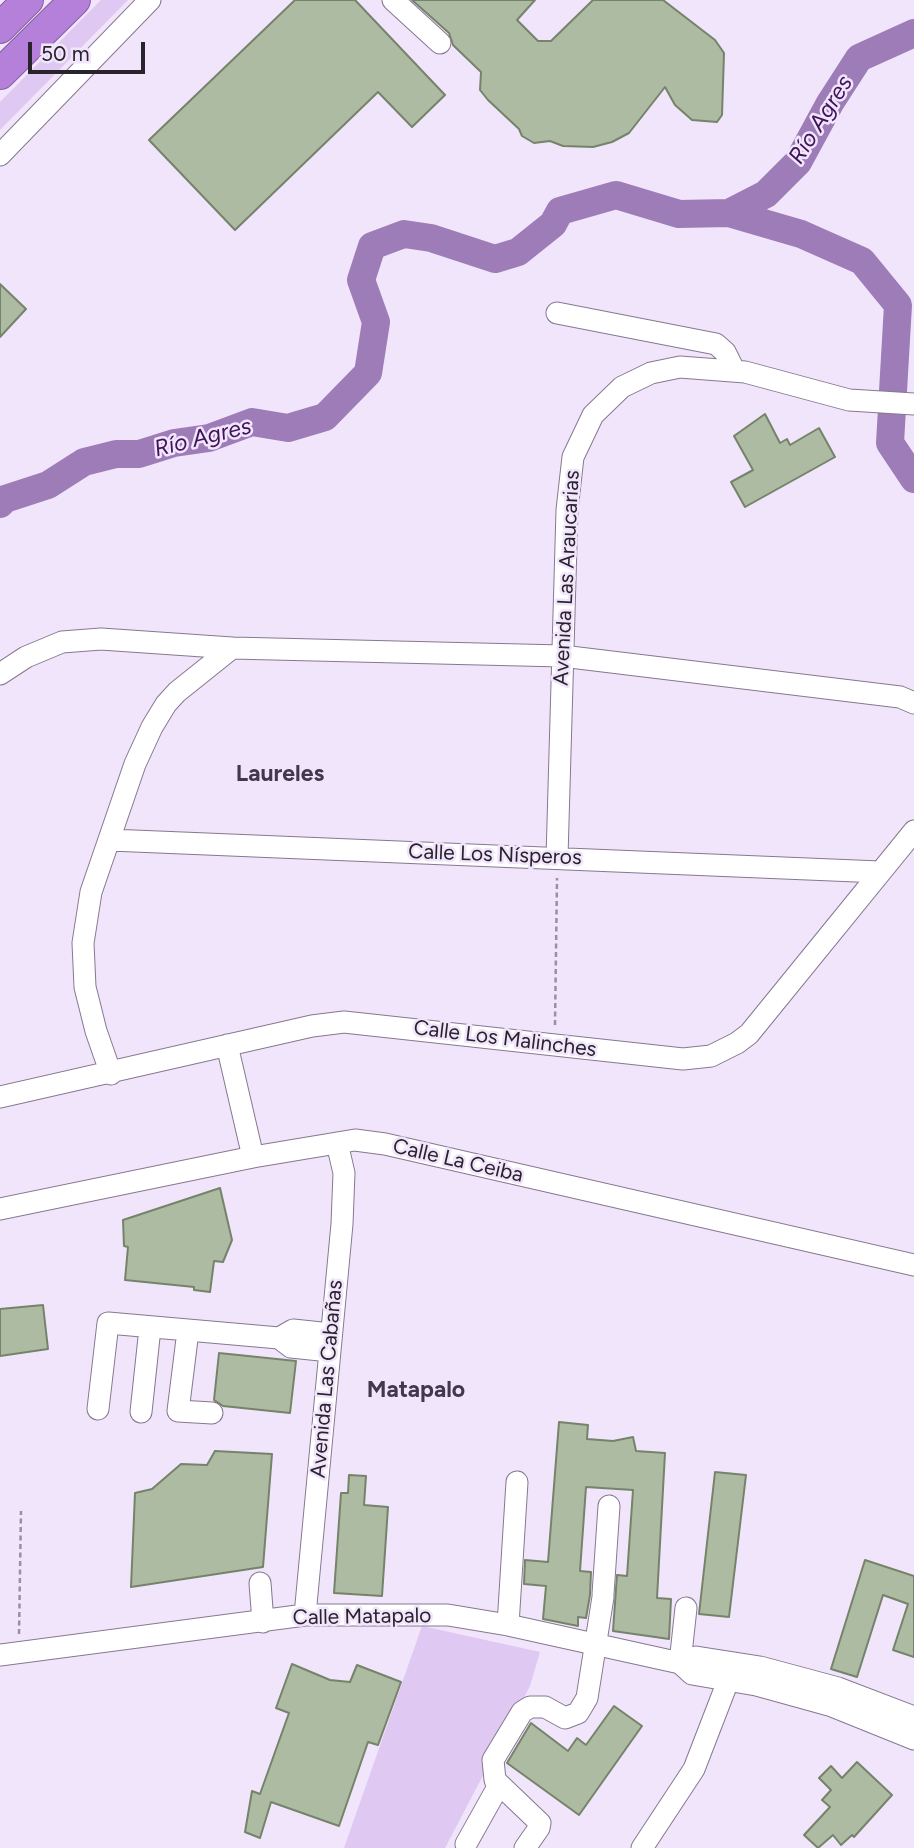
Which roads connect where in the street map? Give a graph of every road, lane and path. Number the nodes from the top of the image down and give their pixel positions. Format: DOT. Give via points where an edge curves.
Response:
graph roads {
  1 [pos="28,0"];
  2 [pos="75,0"];
  3 [pos="150,0"];
  4 [pos="393,0"];
  5 [pos="0,28"];
  6 [pos="439,43"];
  7 [pos="0,74"];
  8 [pos="0,155"];
  9 [pos="557,313"];
  10 [pos="734,370"];
  11 [pos="914,404"];
  12 [pos="232,648"];
  13 [pos="562,656"];
  14 [pos="0,674"];
  15 [pos="914,703"];
  16 [pos="914,831"];
  17 [pos="110,840"];
  18 [pos="557,857"];
  19 [pos="880,872"];
  20 [pos="555,1044"];
  21 [pos="228,1045"];
  22 [pos="111,1074"];
  23 [pos="0,1097"];
  24 [pos="337,1143"];
  25 [pos="253,1157"];
  26 [pos="0,1209"];
  27 [pos="914,1265"];
  28 [pos="150,1328"];
  29 [pos="188,1331"];
  30 [pos="331,1342"];
  31 [pos="98,1409"];
  32 [pos="141,1412"];
  33 [pos="212,1413"];
  34 [pos="517,1482"];
  35 [pos="609,1506"];
  36 [pos="21,1511"];
  37 [pos="260,1583"];
  38 [pos="686,1608"];
  39 [pos="305,1615"];
  40 [pos="262,1622"];
  41 [pos="509,1625"];
  42 [pos="596,1644"];
  43 [pos="9,1654"];
  44 [pos="680,1663"];
  45 [pos="728,1681"];
  46 [pos="914,1717"];
  47 [pos="914,1739"];
  48 [pos="499,1785"];
  49 [pos="466,1844"];
  50 [pos="525,1848"];
  51 [pos="642,1848"];
  1 -- 5 [label="highway"];
  2 -- 7 [label="highway"];
  3 -- 8 [label="street"];
  4 -- 6 [label="street"];
  9 -- 10 [label="street" via="716,344 726,352"];
  10 -- 11 [label="street, Avenida Las Araucarias" via="826,396"];
  10 -- 13 [label="street, Avenida Las Araucarias" via="680,367 642,377 611,394 586,427 573,457 570,481"];
  12 -- 13 [label="street"];
  12 -- 14 [label="street" via="101,639 62,642"];
  12 -- 17 [label="street" via="166,704 135,764"];
  13 -- 15 [label="street" via="900,697"];
  13 -- 18 [label="street, Avenida Las Araucarias"];
  16 -- 19 [label="street, Calle Los Malinches"];
  17 -- 18 [label="street, Calle Los Nísperos"];
  17 -- 22 [label="street" via="91,892 83,943 85,987"];
  18 -- 19 [label="street, Calle Los Nísperos"];
  18 -- 20 [label="path"];
  19 -- 20 [label="street, Calle Los Malinches" via="759,1023 724,1051 683,1059"];
  20 -- 21 [label="street, Calle Los Malinches" via="344,1022"];
  21 -- 22 [label="street, Calle Los Malinches"];
  21 -- 25 [label="street"];
  22 -- 23 [label="street, Calle Los Malinches"];
  24 -- 25 [label="street, Calle La Ceiba"];
  24 -- 27 [label="street, Calle La Ceiba" via="385,1144"];
  24 -- 30 [label="street, Avenida Las Cabañas" via="344,1173"];
  25 -- 26 [label="street, Calle La Ceiba"];
  28 -- 29 [label="street"];
  28 -- 31 [label="street" via="108,1323"];
  28 -- 32 [label="street"];
  29 -- 30 [label="street" via="279,1338 291,1347"];
  29 -- 33 [label="street" via="178,1411"];
  30 -- 39 [label="street, Avenida Las Cabañas"];
  34 -- 41 [label="street"];
  35 -- 42 [label="street"];
  36 -- 43 [label="path"];
  37 -- 40 [label="street"];
  38 -- 44 [label="street"];
  39 -- 40 [label="street, Calle Matapalo"];
  39 -- 41 [label="street, Calle Matapalo" via="448,1615"];
  40 -- 43 [label="street, Calle Matapalo"];
  41 -- 42 [label="street, Calle Matapalo"];
  42 -- 44 [label="street, Calle Matapalo"];
  42 -- 48 [label="street" via="587,1698 578,1713 565,1718 537,1705 522,1712 493,1760"];
  44 -- 45 [label="street, Calle Matapalo" via="692,1674"];
  44 -- 46 [label="street, Calle Matapalo" via="696,1657 760,1667 838,1688"];
  45 -- 47 [label="street, Calle Matapalo" via="832,1706"];
  45 -- 51 [label="street" via="694,1769"];
  48 -- 49 [label="street"];
  48 -- 50 [label="street" via="540,1823"];
}
